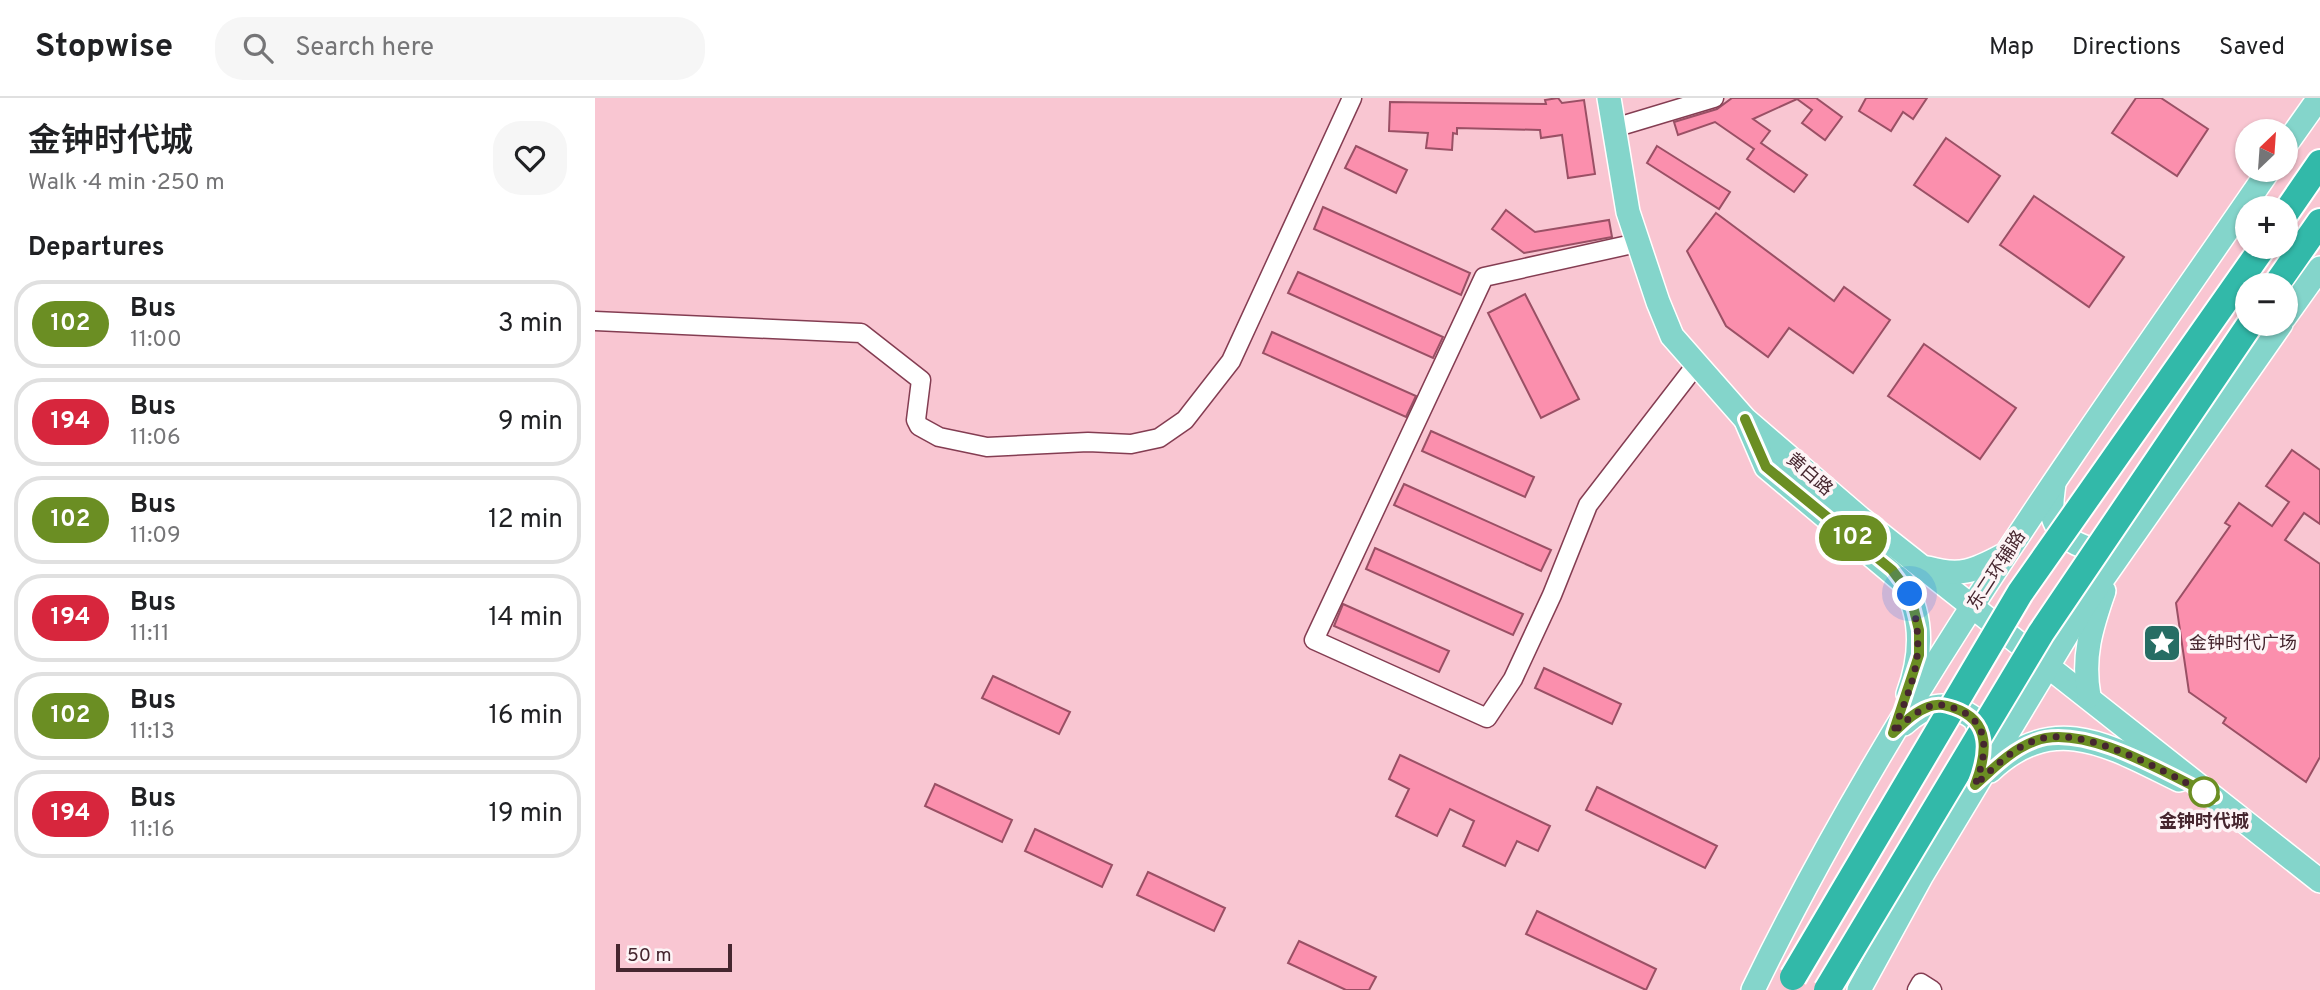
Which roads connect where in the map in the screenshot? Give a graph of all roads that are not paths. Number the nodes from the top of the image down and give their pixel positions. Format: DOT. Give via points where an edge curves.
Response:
graph roads {
  1 [pos="1352,98"];
  2 [pos="1609,98"];
  3 [pos="1714,98"];
  4 [pos="2319,98"];
  5 [pos="1614,128"];
  6 [pos="2298,128"];
  7 [pos="2320,163"];
  8 [pos="2261,182"];
  9 [pos="2297,196"];
  10 [pos="2320,222"];
  11 [pos="1637,243"];
  12 [pos="2255,259"];
  13 [pos="2320,268"];
  14 [pos="2285,273"];
  15 [pos="2298,299"];
  16 [pos="595,321"];
  17 [pos="2242,336"];
  18 [pos="2273,336"];
  19 [pos="1696,365"];
  20 [pos="1745,419"];
  21 [pos="2054,483"];
  22 [pos="2133,536"];
  23 [pos="2004,555"];
  24 [pos="2113,564"];
  25 [pos="1922,566"];
  26 [pos="1973,605"];
  27 [pos="2049,664"];
  28 [pos="2089,696"];
  29 [pos="1893,733"];
  30 [pos="1975,785"];
  31 [pos="2215,797"];
  32 [pos="2320,881"];
  33 [pos="1790,984"];
  34 [pos="1752,990"];
  35 [pos="1827,990"];
  36 [pos="1859,990"];
  37 [pos="1917,990"];
  38 [pos="1932,990"];
  1 -- 16 [label="street" via="1231,361 1185,419 1159,438 1131,444 987,447 939,437 919,426 921,380 861,333"];
  2 -- 5 [label="main road, 黄白路"];
  3 -- 5 [label="street"];
  4 -- 6 [label="main road"];
  5 -- 11 [label="main road, 黄白路"];
  7 -- 9 [label="highway"];
  8 -- 21 [label="main road, 东二环辅路"];
  10 -- 14 [label="highway"];
  11 -- 19 [label="main road, 黄白路" via="1672,336"];
  11 -- 19 [label="street" via="1484,277 1314,640 1487,718 1513,679 1588,505"];
  12 -- 33 [label="highway, bridge" via="2020,593"];
  13 -- 15 [label="main road"];
  17 -- 35 [label="highway, bridge" via="2041,633"];
  18 -- 22 [label="main road"];
  19 -- 20 [label="main road, 黄白路"];
  20 -- 25 [label="main road, 黄白路"];
  20 -- 29 [label="main road" via="1766,467 1892,570 1910,594 1919,630 1919,655"];
  21 -- 22 [label="main road" via="2053,518 2073,541 2103,550"];
  21 -- 23 [label="main road, 东二环辅路"];
  22 -- 24 [label="main road"];
  23 -- 25 [label="main road" via="1977,569 1951,574"];
  23 -- 26 [label="main road, 东二环辅路"];
  24 -- 27 [label="main road"];
  24 -- 28 [label="main road" via="2088,639 2085,671"];
  25 -- 26 [label="main road, 黄白路"];
  26 -- 27 [label="main road, 黄白路"];
  26 -- 29 [label="main road, 东二环辅路"];
  27 -- 28 [label="main road, 黄白路"];
  27 -- 30 [label="main road"];
  28 -- 31 [label="main road, 黄白路"];
  29 -- 30 [label="main road" via="1935,705 1967,713 1985,740 1986,757"];
  29 -- 34 [label="main road, 东二环辅路"];
  30 -- 31 [label="main road" via="2007,756 2037,740 2064,737 2128,755"];
  30 -- 36 [label="main road"];
  31 -- 32 [label="main road, 黄白路"];
  37 -- 38 [label="street" via="1921,983"];
}
